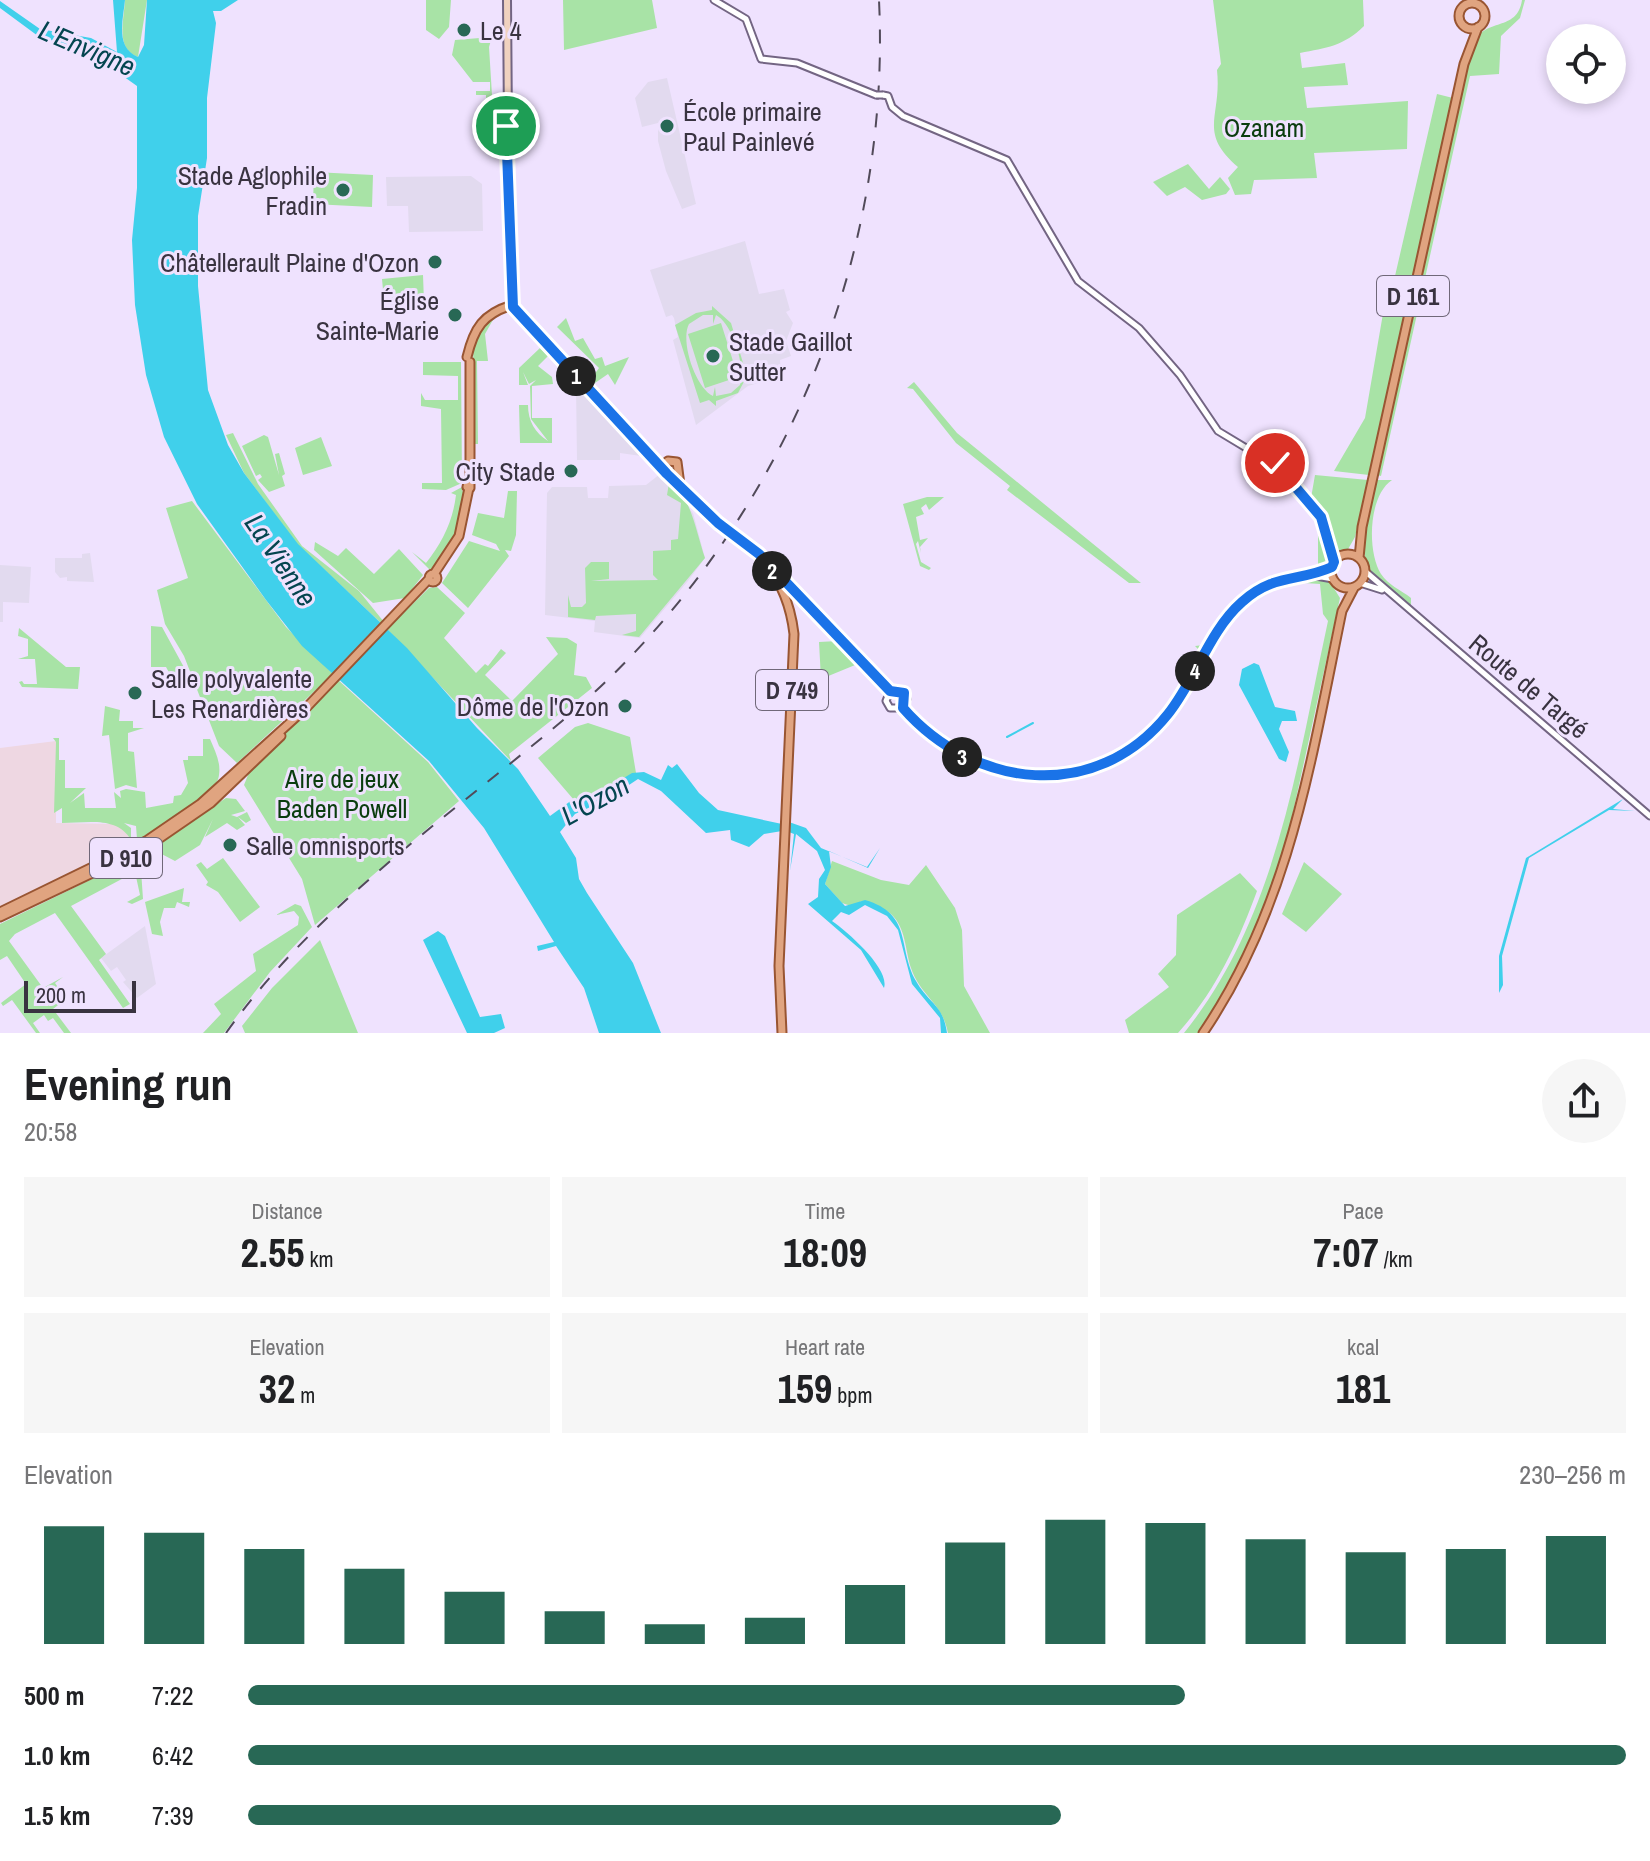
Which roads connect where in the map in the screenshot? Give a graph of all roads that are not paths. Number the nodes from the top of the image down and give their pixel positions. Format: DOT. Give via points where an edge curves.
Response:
graph roads {
  1 [pos="507,0"];
  2 [pos="714,0"];
  3 [pos="1469,2"];
  4 [pos="1481,4"];
  5 [pos="1462,24"];
  6 [pos="1478,27"];
  7 [pos="1464,64"];
  8 [pos="510,309"];
  9 [pos="662,463"];
  10 [pos="675,476"];
  11 [pos="1362,527"];
  12 [pos="1359,558"];
  13 [pos="1338,560"];
  14 [pos="1366,572"];
  15 [pos="775,575"];
  16 [pos="1301,575"];
  17 [pos="1333,579"];
  18 [pos="1340,586"];
  19 [pos="1357,586"];
  20 [pos="1390,594"];
  21 [pos="804,603"];
  22 [pos="790,611"];
  23 [pos="1342,611"];
  24 [pos="890,691"];
  25 [pos="903,708"];
  26 [pos="305,709"];
  27 [pos="1650,816"];
  28 [pos="0,917"];
  29 [pos="782,1033"];
  30 [pos="1203,1033"];
  1 -- 8 [label="main road"];
  2 -- 13 [label="street" via="746,19 761,59 797,63 888,96 903,116 1007,160 1078,281 1139,328 1186,382 1218,431 1281,469 1321,517"];
  3 -- 4 [label="main road"];
  3 -- 5 [label="main road" via="1460,12"];
  4 -- 6 [label="main road" via="1485,18"];
  5 -- 6 [label="main road"];
  5 -- 7 [label="main road, D 161" via="1467,37"];
  6 -- 7 [label="main road, D 161"];
  7 -- 11 [label="main road, D 161"];
  8 -- 9 [label="main road"];
  8 -- 26 [label="main road, D 910" via="479,323 468,359 470,482 459,536 433,578"];
  9 -- 10 [label="main road"];
  9 -- 10 [label="main road" via="677,462"];
  10 -- 15 [label="main road, D 749" via="680,487 759,554"];
  11 -- 12 [label="main road, D 161"];
  11 -- 13 [label="main road, D 161" via="1352,549"];
  12 -- 13 [label="main road"];
  12 -- 14 [label="main road"];
  13 -- 16 [label="street"];
  13 -- 17 [label="main road"];
  14 -- 19 [label="main road"];
  14 -- 20 [label="street, Route de Targé"];
  15 -- 21 [label="street"];
  15 -- 22 [label="main road, D 749"];
  16 -- 17 [label="street"];
  16 -- 25 [label="street" via="1269,584 1235,608 1178,701 1138,742 1080,770 1023,775 968,760 929,734"];
  17 -- 18 [label="main road"];
  18 -- 19 [label="main road"];
  18 -- 23 [label="main road"];
  19 -- 20 [label="street, Route de Targé"];
  19 -- 23 [label="main road"];
  20 -- 27 [label="street, Route de Targé"];
  21 -- 22 [label="street"];
  21 -- 24 [label="street"];
  22 -- 29 [label="main road, D 749" via="794,642 779,966"];
  23 -- 30 [label="main road" via="1280,882 1240,975"];
  24 -- 25 [label="street" via="904,693"];
  24 -- 25 [label="street" via="890,708"];
  26 -- 28 [label="main road, D 910" via="175,823"];
  26 -- 28 [label="main road, D 910" via="192,818 139,851"];
}
